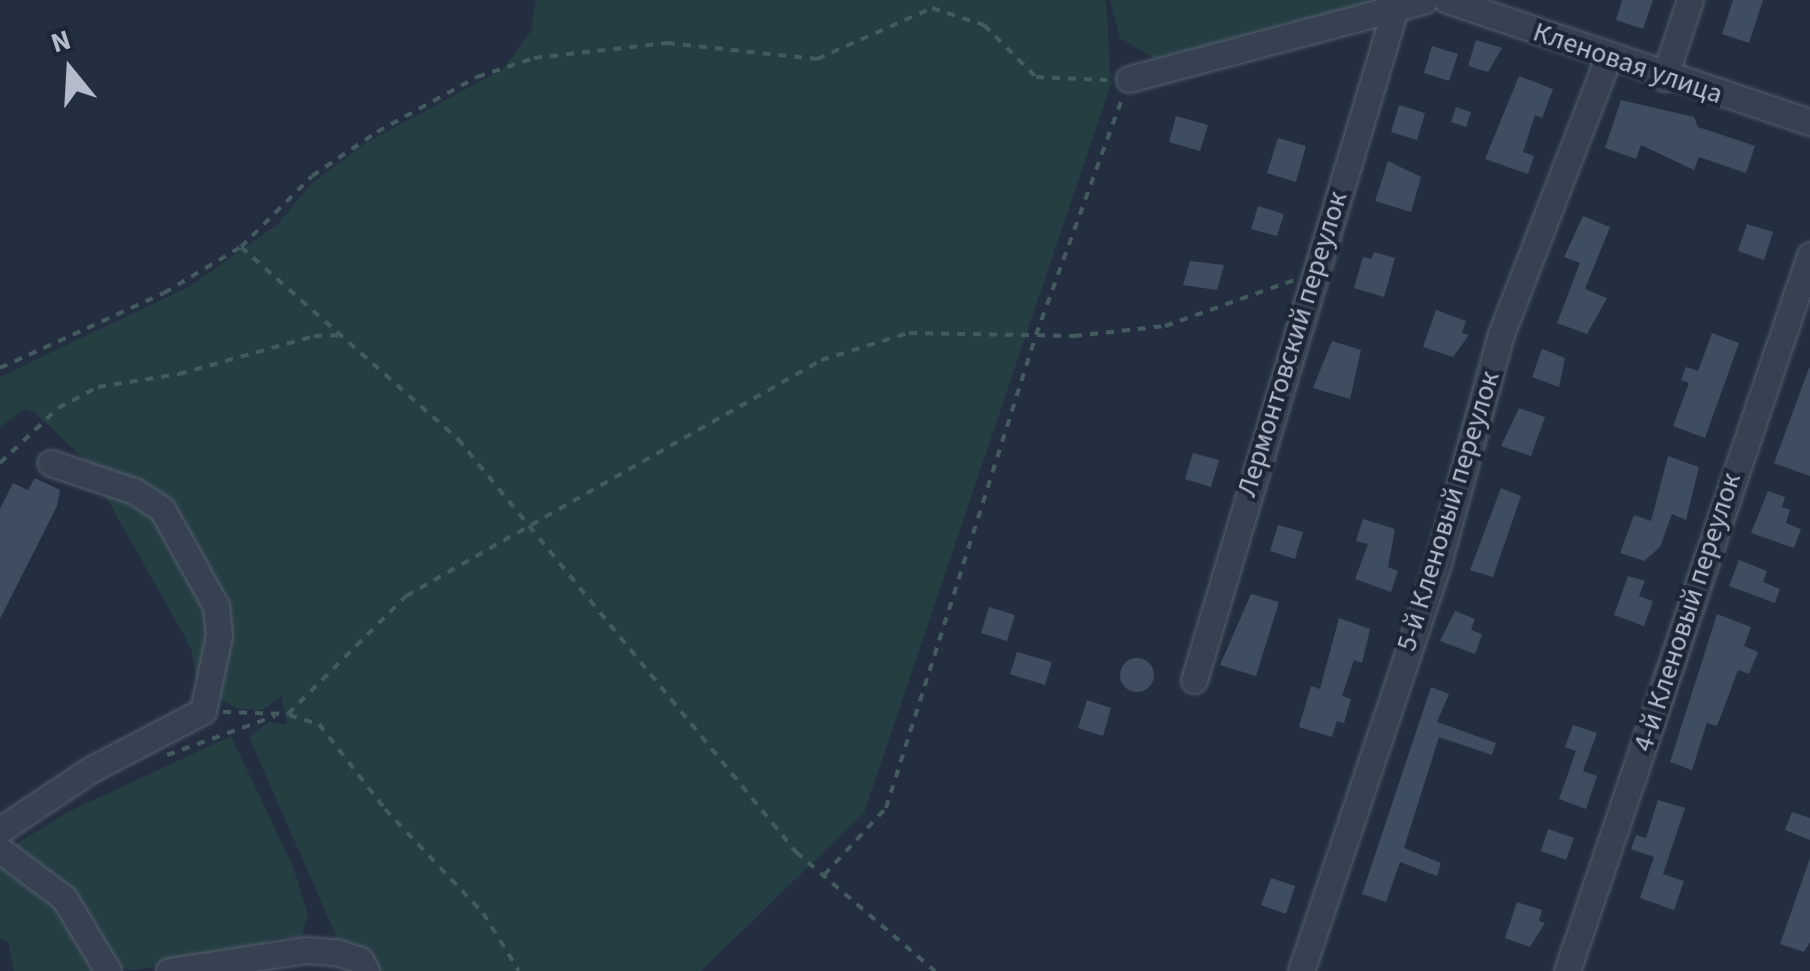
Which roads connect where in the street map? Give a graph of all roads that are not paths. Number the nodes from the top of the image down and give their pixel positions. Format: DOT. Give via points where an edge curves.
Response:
graph roads {
  1 [pos="1424,0"];
  2 [pos="1447,0"];
  3 [pos="1690,0"];
  4 [pos="1395,10"];
  5 [pos="1610,56"];
  6 [pos="1664,78"];
  7 [pos="1130,79"];
  8 [pos="1810,122"];
  9 [pos="1810,254"];
  10 [pos="51,462"];
  11 [pos="1194,680"];
  12 [pos="0,830"];
  13 [pos="0,850"];
  14 [pos="273,964"];
  15 [pos="108,971"];
  16 [pos="169,971"];
  17 [pos="366,971"];
  18 [pos="1301,971"];
  19 [pos="1567,971"];
  1 -- 4 [label="street"];
  2 -- 5 [label="street, Кленовая улица"];
  3 -- 6 [label="street"];
  4 -- 7 [label="street" via="1336,19"];
  4 -- 11 [label="street, Лермонтовский переулок" via="1389,49 1311,279"];
  5 -- 6 [label="street, Кленовая улица"];
  5 -- 18 [label="street, 5-й Кленовый переулок" via="1501,334 1438,564"];
  6 -- 8 [label="street, Кленовая улица"];
  9 -- 19 [label="street, 4-й Кленовый переулок"];
  10 -- 12 [label="street" via="134,491 162,509 216,606 220,635 203,711 90,770"];
  13 -- 15 [label="street" via="64,898"];
  14 -- 16 [label="street"];
  14 -- 17 [label="street" via="336,952 360,960"];
}
